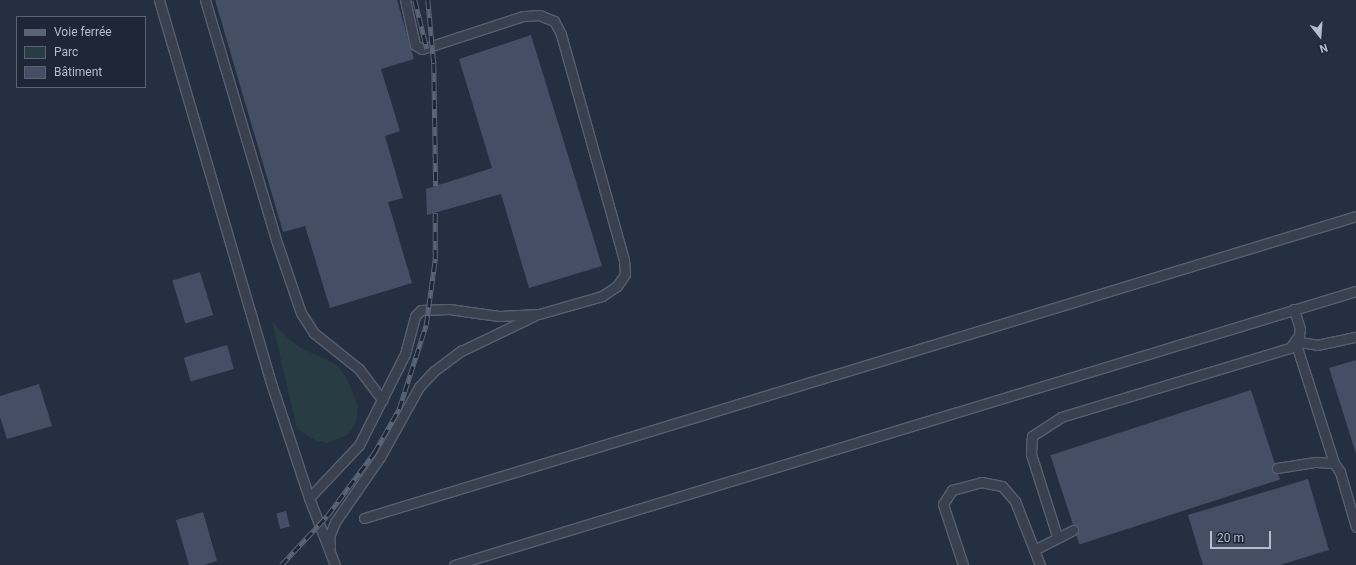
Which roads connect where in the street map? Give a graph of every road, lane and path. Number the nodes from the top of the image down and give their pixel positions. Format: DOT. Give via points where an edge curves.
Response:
graph roads {
  1 [pos="159,0"];
  2 [pos="205,0"];
  3 [pos="405,0"];
  4 [pos="1356,216"];
  5 [pos="1356,291"];
  6 [pos="1294,310"];
  7 [pos="539,314"];
  8 [pos="1356,337"];
  9 [pos="1296,341"];
  10 [pos="382,400"];
  11 [pos="1334,463"];
  12 [pos="1276,468"];
  13 [pos="309,498"];
  14 [pos="364,518"];
  15 [pos="1356,527"];
  16 [pos="1073,530"];
  17 [pos="1057,536"];
  18 [pos="1034,550"];
  19 [pos="330,554"];
  20 [pos="335,565"];
  21 [pos="454,565"];
  22 [pos="963,565"];
  23 [pos="1040,565"];
  1 -- 13 [label="lane" via="272,386"];
  2 -- 10 [label="lane" via="276,240 301,313 314,333 359,369"];
  3 -- 7 [label="lane" via="418,48 432,46 523,16 539,15 554,21 561,34 624,260 625,274 617,286 602,296"];
  4 -- 14 [label="lane"];
  5 -- 6 [label="lane"];
  6 -- 9 [label="lane" via="1300,329"];
  6 -- 21 [label="lane"];
  7 -- 10 [label="lane" via="500,316 449,309 421,310 415,316 405,354"];
  7 -- 19 [label="lane" via="461,351 434,371 419,387 380,457 335,522 329,537"];
  8 -- 9 [label="lane" via="1318,345"];
  9 -- 11 [label="lane"];
  9 -- 17 [label="lane" via="1290,348 1061,417 1032,436 1031,454"];
  10 -- 13 [label="lane" via="358,445"];
  11 -- 12 [label="lane" via="1316,462"];
  11 -- 15 [label="lane" via="1340,472"];
  13 -- 19 [label="lane"];
  16 -- 17 [label="lane"];
  17 -- 18 [label="lane"];
  18 -- 22 [label="lane" via="1015,501 1002,486 981,482 952,490 943,504"];
  18 -- 23 [label="lane"];
  19 -- 20 [label="lane"];
}
